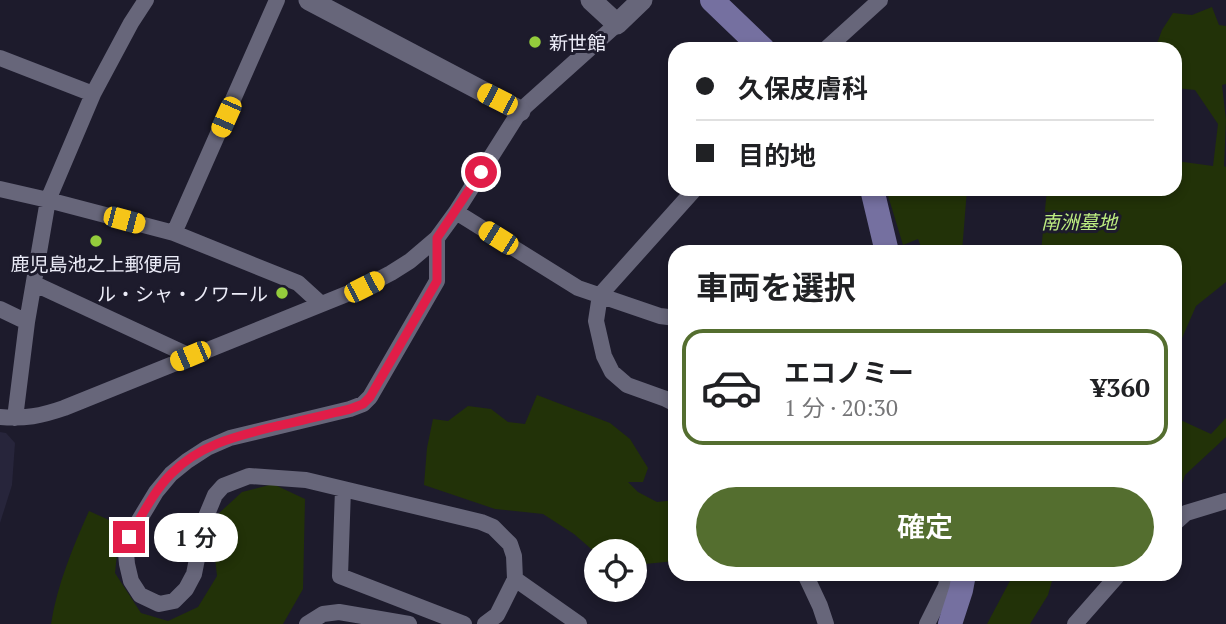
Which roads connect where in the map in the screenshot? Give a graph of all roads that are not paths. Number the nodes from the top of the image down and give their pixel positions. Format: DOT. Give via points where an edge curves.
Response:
graph roads {
  1 [pos="146,0"];
  2 [pos="277,0"];
  3 [pos="309,0"];
  4 [pos="591,0"];
  5 [pos="642,0"];
  6 [pos="712,0"];
  7 [pos="880,0"];
  8 [pos="617,24"];
  9 [pos="756,42"];
  10 [pos="834,42"];
  11 [pos="0,58"];
  12 [pos="93,94"];
  13 [pos="520,111"];
  14 [pos="0,190"];
  15 [pos="689,196"];
  16 [pos="874,196"];
  17 [pos="48,200"];
  18 [pos="456,212"];
  19 [pos="174,233"];
  20 [pos="437,238"];
  21 [pos="885,245"];
  22 [pos="35,284"];
  23 [pos="600,295"];
  24 [pos="321,304"];
  25 [pos="0,309"];
  26 [pos="668,317"];
  27 [pos="27,322"];
  28 [pos="190,356"];
  29 [pos="668,400"];
  30 [pos="7,418"];
  31 [pos="343,489"];
  32 [pos="1226,501"];
  33 [pos="1182,517"];
  34 [pos="515,579"];
  35 [pos="808,581"];
  36 [pos="947,581"];
  37 [pos="963,581"];
  38 [pos="1113,581"];
  39 [pos="307,624"];
  40 [pos="409,624"];
  41 [pos="464,624"];
  42 [pos="485,624"];
  43 [pos="579,624"];
  44 [pos="826,624"];
  45 [pos="927,624"];
  46 [pos="950,624"];
  47 [pos="1075,624"];
  1 -- 12 [label="street"];
  2 -- 19 [label="street"];
  3 -- 13 [label="street"];
  4 -- 8 [label="street"];
  5 -- 8 [label="street"];
  6 -- 9 [label="main road"];
  7 -- 10 [label="street"];
  8 -- 13 [label="street"];
  11 -- 12 [label="street"];
  12 -- 17 [label="street"];
  13 -- 18 [label="street"];
  14 -- 17 [label="street"];
  15 -- 23 [label="street"];
  16 -- 21 [label="main road"];
  17 -- 19 [label="street"];
  17 -- 22 [label="street"];
  18 -- 20 [label="street"];
  18 -- 23 [label="street" via="578,288"];
  19 -- 24 [label="street" via="298,283"];
  20 -- 24 [label="street" via="391,273"];
  20 -- 31 [label="street" via="437,281 370,397 350,409 230,438 187,461 156,492 129,537 131,581 140,595 159,604 174,601 186,589 194,573 205,519 223,486 250,476 266,476"];
  22 -- 27 [label="street"];
  22 -- 28 [label="street"];
  23 -- 26 [label="street"];
  23 -- 29 [label="street" via="596,321 612,372 627,385"];
  24 -- 28 [label="street"];
  25 -- 27 [label="street"];
  27 -- 30 [label="street"];
  28 -- 30 [label="street" via="38,417"];
  31 -- 34 [label="street" via="493,527 510,544"];
  31 -- 41 [label="street" via="340,576"];
  32 -- 33 [label="street"];
  34 -- 42 [label="street" via="497,614"];
  34 -- 43 [label="street"];
  35 -- 44 [label="street"];
  36 -- 45 [label="street"];
  37 -- 46 [label="main road"];
  38 -- 47 [label="street"];
  39 -- 40 [label="street" via="323,614 339,612"];
}
